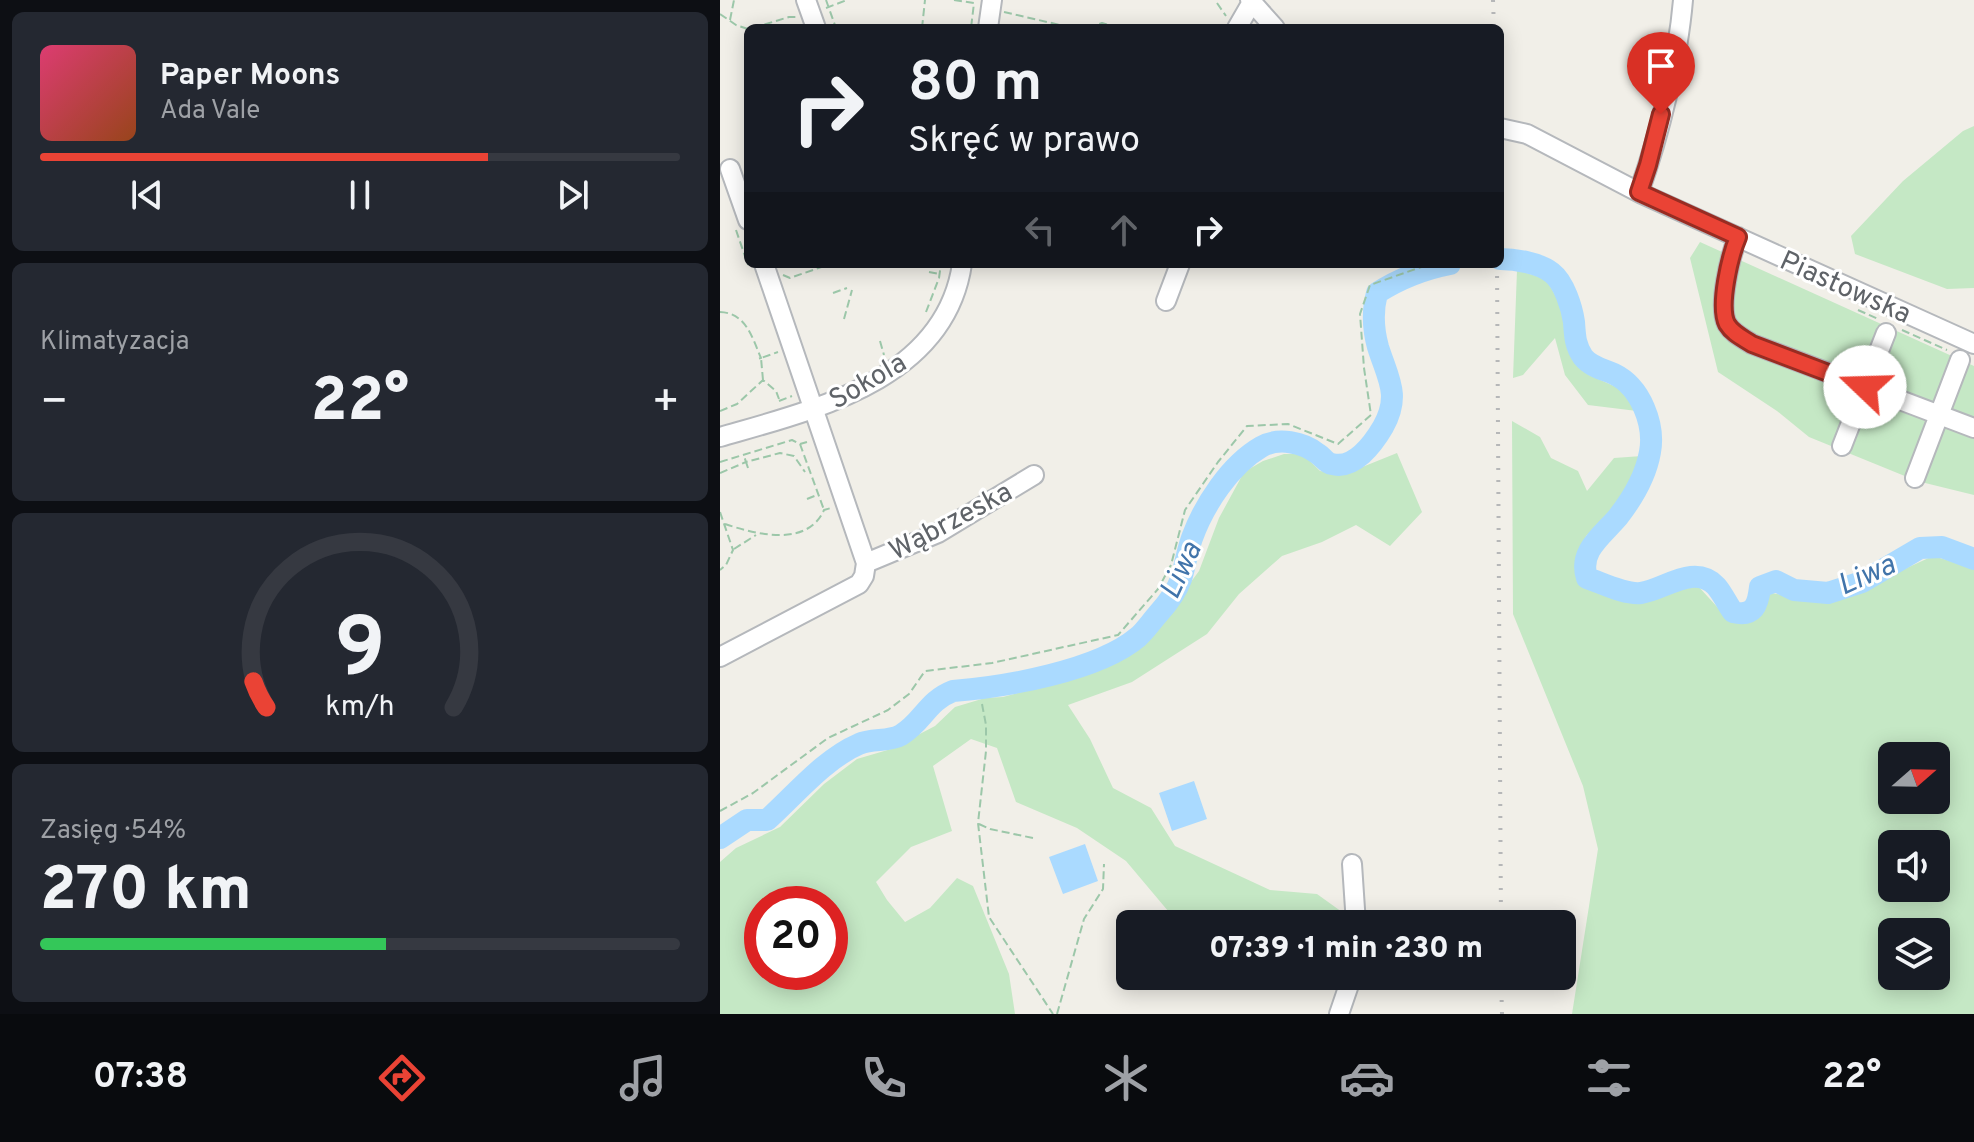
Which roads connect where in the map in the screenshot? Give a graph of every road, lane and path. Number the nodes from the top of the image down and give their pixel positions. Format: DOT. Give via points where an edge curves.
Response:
graph roads {
  1 [pos="734,0"];
  2 [pos="806,0"];
  3 [pos="826,0"];
  4 [pos="925,0"];
  5 [pos="954,0"];
  6 [pos="1683,0"];
  7 [pos="1251,1"];
  8 [pos="1217,3"];
  9 [pos="985,4"];
  10 [pos="720,14"];
  11 [pos="730,21"];
  12 [pos="815,24"];
  13 [pos="835,24"];
  14 [pos="922,24"];
  15 [pos="973,24"];
  16 [pos="988,24"];
  17 [pos="1058,24"];
  18 [pos="1232,24"];
  19 [pos="1234,24"];
  20 [pos="1271,24"];
  21 [pos="744,27"];
  22 [pos="1504,129"];
  23 [pos="733,168"];
  24 [pos="1639,192"];
  25 [pos="744,206"];
  26 [pos="1738,237"];
  27 [pos="765,268"];
  28 [pos="941,268"];
  29 [pos="961,268"];
  30 [pos="1178,268"];
  31 [pos="1419,268"];
  32 [pos="929,272"];
  33 [pos="940,274"];
  34 [pos="847,288"];
  35 [pos="852,290"];
  36 [pos="833,293"];
  37 [pos="1166,301"];
  38 [pos="720,312"];
  39 [pos="844,319"];
  40 [pos="926,319"];
  41 [pos="1886,333"];
  42 [pos="752,336"];
  43 [pos="747,337"];
  44 [pos="880,341"];
  45 [pos="1974,344"];
  46 [pos="779,351"];
  47 [pos="759,358"];
  48 [pos="886,360"];
  49 [pos="1960,360"];
  50 [pos="763,380"];
  51 [pos="1865,387"];
  52 [pos="813,410"];
  53 [pos="720,411"];
  54 [pos="1939,415"];
  55 [pos="784,418"];
  56 [pos="1974,428"];
  57 [pos="720,437"];
  58 [pos="808,442"];
  59 [pos="800,444"];
  60 [pos="1842,446"];
  61 [pos="744,454"];
  62 [pos="720,462"];
  63 [pos="746,462"];
  64 [pos="748,468"];
  65 [pos="807,471"];
  66 [pos="721,472"];
  67 [pos="798,475"];
  68 [pos="1034,475"];
  69 [pos="724,477"];
  70 [pos="1915,478"];
  71 [pos="818,495"];
  72 [pos="807,499"];
  73 [pos="832,508"];
  74 [pos="824,510"];
  75 [pos="720,512"];
  76 [pos="725,524"];
  77 [pos="757,535"];
  78 [pos="733,550"];
  79 [pos="866,563"];
  80 [pos="720,570"];
  81 [pos="720,657"];
  82 [pos="982,704"];
  83 [pos="720,811"];
  84 [pos="978,823"];
  85 [pos="1033,838"];
  86 [pos="1104,864"];
  87 [pos="1352,864"];
  88 [pos="1355,910"];
  89 [pos="1347,990"];
  90 [pos="1055,1014"];
  91 [pos="1339,1014"];
  1 -- 11 [label="path"];
  2 -- 12 [label="street"];
  3 -- 13 [label="path"];
  4 -- 14 [label="path"];
  5 -- 9 [label="path"];
  6 -- 24 [label="street" via="1673,62"];
  7 -- 19 [label="street"];
  7 -- 20 [label="street"];
  8 -- 18 [label="path"];
  9 -- 15 [label="path"];
  9 -- 16 [label="street"];
  9 -- 17 [label="path"];
  10 -- 11 [label="path"];
  11 -- 21 [label="path"];
  22 -- 24 [label="street, Piastowska" via="1534,137"];
  23 -- 25 [label="street"];
  24 -- 26 [label="street, Piastowska"];
  26 -- 45 [label="street, Piastowska"];
  26 -- 51 [label="street" via="1725,287 1726,322 1736,335"];
  27 -- 52 [label="street, Wąbrzeska"];
  28 -- 33 [label="path"];
  29 -- 52 [label="street, Sokola" via="950,307 916,352 855,392"];
  30 -- 37 [label="street"];
  31 -- 83 [label="path" via="1370,285 1360,314 1371,415 1338,444 1288,424 1247,426 1185,510 1171,565 1158,589 1118,635 992,663 925,671 909,694 888,710 828,738"];
  32 -- 33 [label="path"];
  33 -- 40 [label="path"];
  34 -- 36 [label="path"];
  35 -- 39 [label="path"];
  38 -- 42 [label="path" via="736,315"];
  41 -- 51 [label="street"];
  42 -- 43 [label="path"];
  42 -- 47 [label="path"];
  44 -- 48 [label="path"];
  46 -- 47 [label="path"];
  47 -- 50 [label="path"];
  49 -- 54 [label="street"];
  50 -- 53 [label="path" via="737,404"];
  50 -- 55 [label="path" via="776,391"];
  51 -- 54 [label="street"];
  51 -- 60 [label="street"];
  52 -- 55 [label="street, Sokola"];
  52 -- 79 [label="street, Wąbrzeska"];
  54 -- 56 [label="street"];
  54 -- 70 [label="street"];
  55 -- 57 [label="street, Sokola"];
  58 -- 59 [label="path"];
  59 -- 61 [label="path" via="792,440"];
  59 -- 65 [label="path"];
  61 -- 62 [label="path"];
  61 -- 63 [label="path"];
  63 -- 64 [label="path"];
  63 -- 65 [label="path" via="788,454"];
  63 -- 66 [label="path"];
  65 -- 67 [label="path"];
  65 -- 71 [label="path"];
  66 -- 69 [label="path"];
  68 -- 79 [label="street, Wąbrzeska" via="938,533"];
  71 -- 72 [label="path"];
  71 -- 74 [label="path"];
  73 -- 74 [label="path"];
  74 -- 77 [label="path" via="819,520 800,531"];
  75 -- 76 [label="path"];
  76 -- 77 [label="path"];
  76 -- 78 [label="path"];
  77 -- 78 [label="path"];
  78 -- 80 [label="path"];
  79 -- 81 [label="street, Wąbrzeska" via="859,584"];
  82 -- 84 [label="path" via="986,751"];
  84 -- 85 [label="path"];
  84 -- 90 [label="path" via="989,917"];
  86 -- 90 [label="path" via="1103,889 1084,919"];
  87 -- 88 [label="street"];
  89 -- 91 [label="street"];
}
